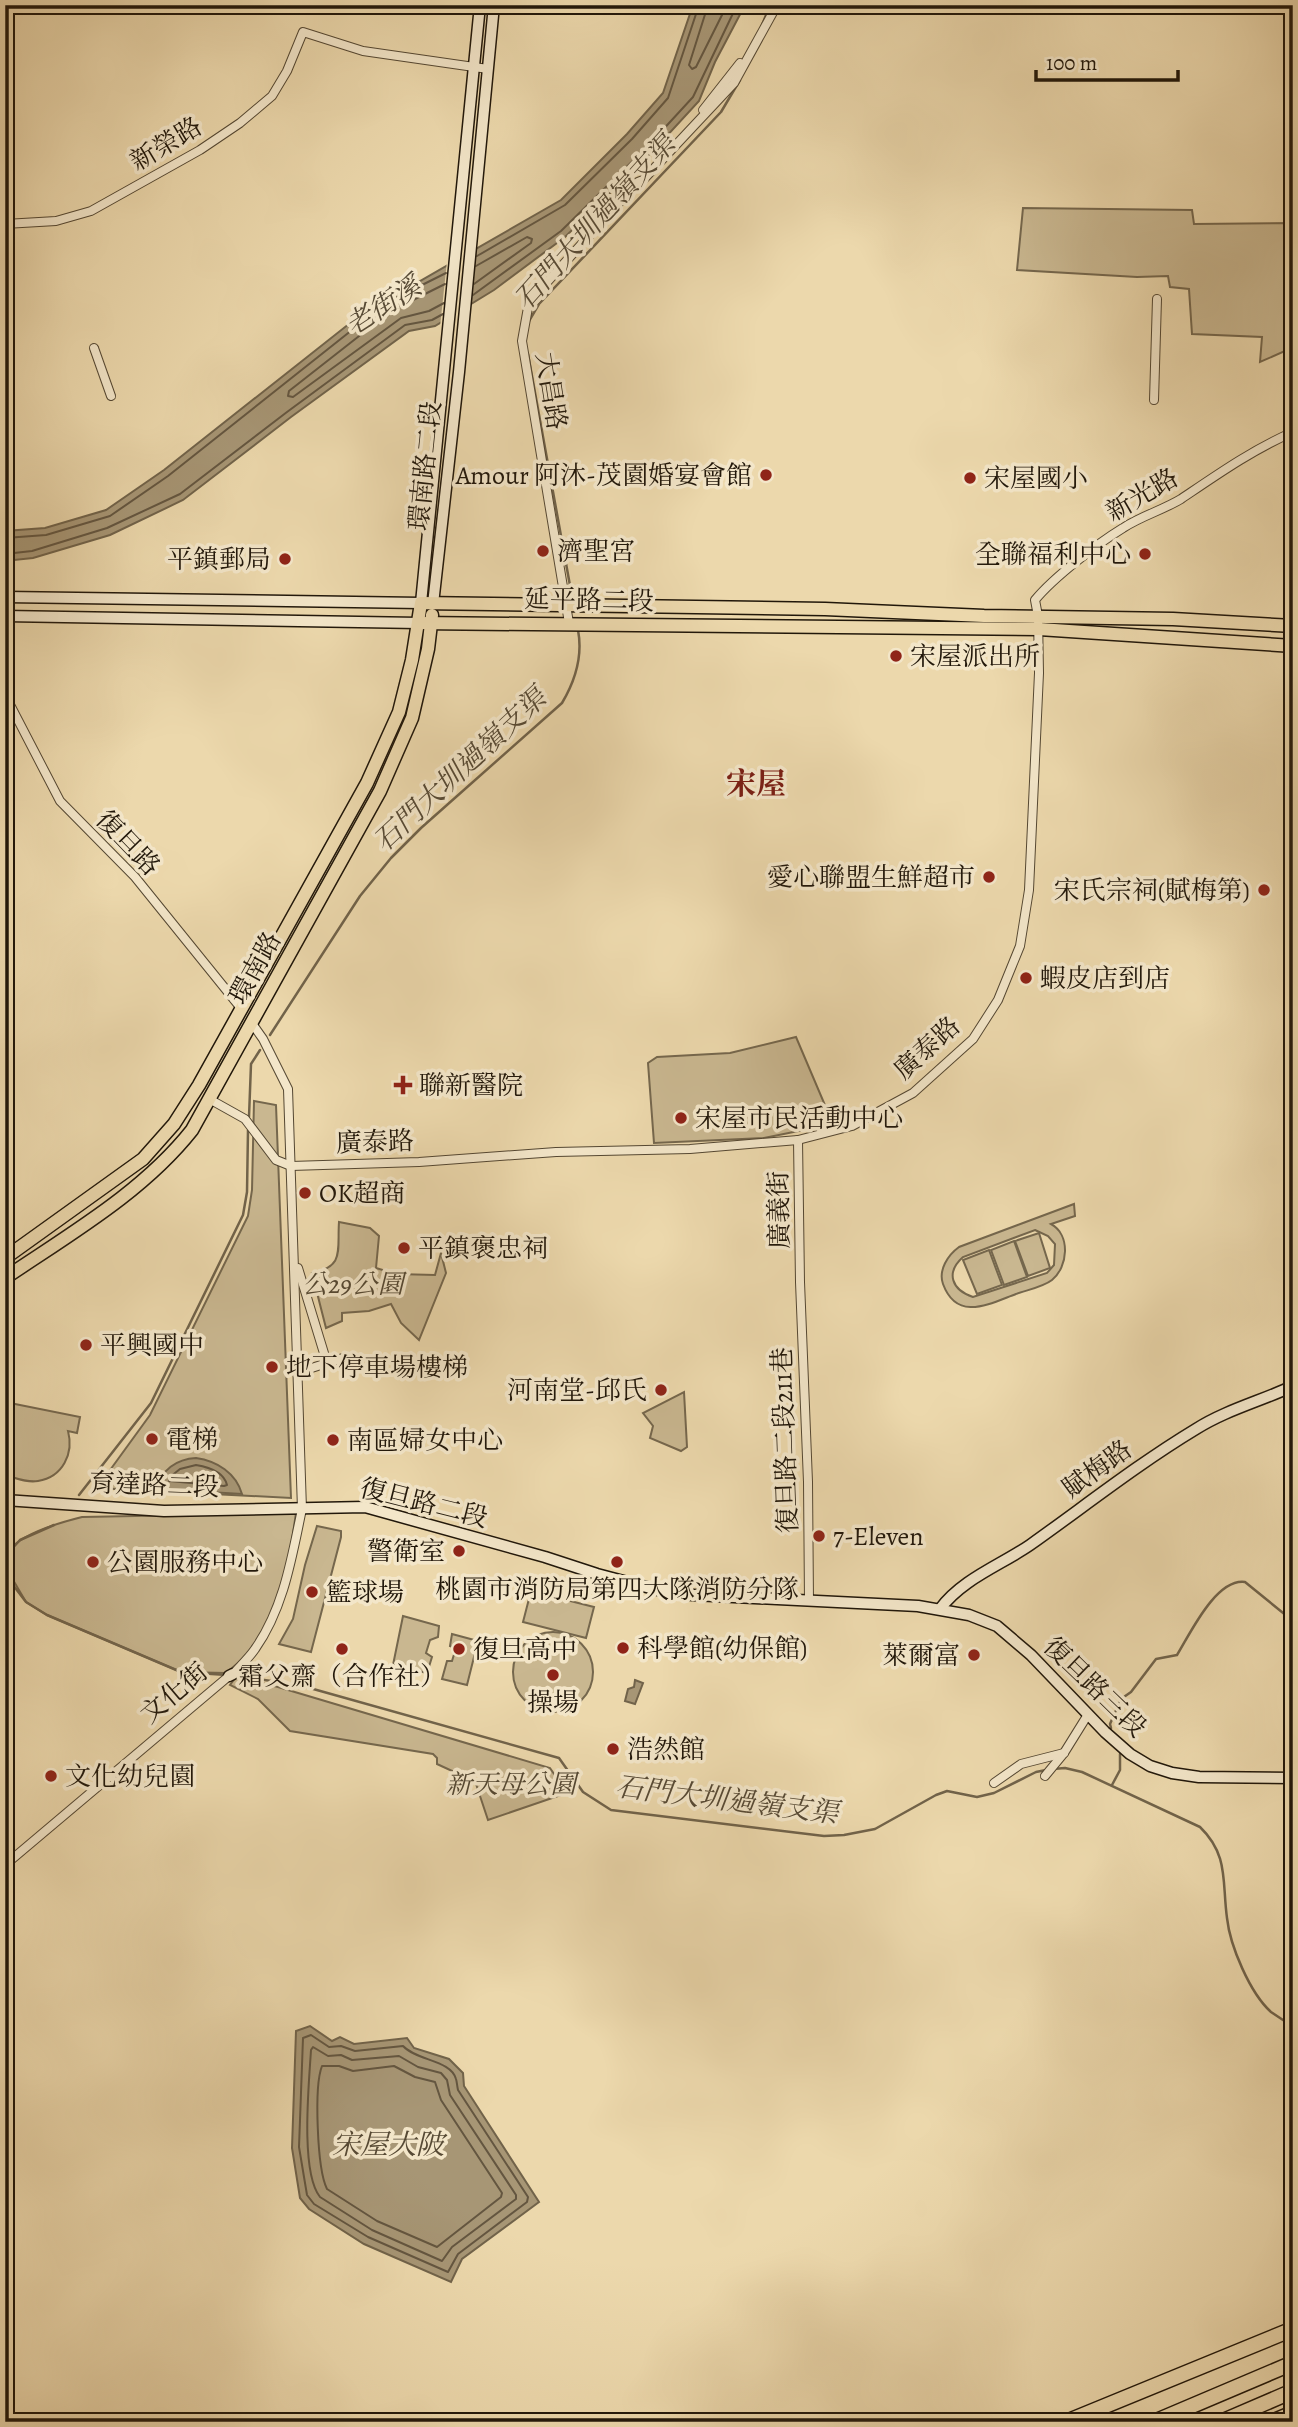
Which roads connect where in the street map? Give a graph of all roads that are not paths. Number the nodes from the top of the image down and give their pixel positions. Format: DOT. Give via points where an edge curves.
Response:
graph roads {
  1 [pos="480,5"];
  2 [pos="494,5"];
  3 [pos="777,5"];
  4 [pos="473,67"];
  5 [pos="488,69"];
  6 [pos="5,224"];
  7 [pos="1157,299"];
  8 [pos="94,348"];
  9 [pos="111,396"];
  10 [pos="1154,400"];
  11 [pos="1293,432"];
  12 [pos="5,597"];
  13 [pos="427,604"];
  14 [pos="567,604"];
  15 [pos="5,616"];
  16 [pos="425,622"];
  17 [pos="569,622"];
  18 [pos="1039,622"];
  19 [pos="1293,626"];
  20 [pos="1293,646"];
  21 [pos="5,695"];
  22 [pos="240,1007"];
  23 [pos="251,1022"];
  24 [pos="211,1100"];
  25 [pos="798,1140"];
  26 [pos="291,1166"];
  27 [pos="6,1257"];
  28 [pos="296,1259"];
  29 [pos="18,1270"];
  30 [pos="5,1279"];
  31 [pos="800,1279"];
  32 [pos="346,1357"];
  33 [pos="327,1363"];
  34 [pos="299,1372"];
  35 [pos="1293,1386"];
  36 [pos="5,1500"];
  37 [pos="302,1509"];
  38 [pos="809,1601"];
  39 [pos="940,1609"];
  40 [pos="997,1626"];
  41 [pos="1087,1716"];
  42 [pos="1064,1752"];
  43 [pos="1046,1775"];
  44 [pos="1293,1778"];
  45 [pos="994,1783"];
  46 [pos="5,1865"];
  47 [pos="1293,2329"];
  48 [pos="1293,2363"];
  49 [pos="1293,2390"];
  50 [pos="1293,2413"];
  51 [pos="1066,2422"];
  52 [pos="1154,2422"];
  53 [pos="1221,2422"];
  54 [pos="1272,2422"];
  1 -- 4 [label="main road"];
  2 -- 5 [label="main road"];
  3 -- 14 [label="street, 大昌路" via="734,83 528,302 522,341"];
  4 -- 5 [label="street"];
  4 -- 6 [label="street, 新榮路" via="363,51 303,32 272,96 200,150 91,211 56,220"];
  4 -- 13 [label="main road, 環南路二段"];
  5 -- 13 [label="main road, 環南路二段" via="463,334"];
  7 -- 10 [label="street"];
  8 -- 9 [label="street"];
  11 -- 18 [label="street, 新光路" via="1215,474 1179,500 1123,527 1046,586 1035,600"];
  12 -- 13 [label="main road, 延平路二段"];
  13 -- 14 [label="main road, 延平路二段"];
  13 -- 16 [label="main road, 環南路"];
  14 -- 17 [label="street, 大昌路"];
  14 -- 18 [label="main road, 延平路二段" via="825,609"];
  15 -- 16 [label="main road, 延平路二段"];
  16 -- 17 [label="main road, 延平路二段"];
  16 -- 22 [label="main road, 環南路" via="399,712 367,783"];
  16 -- 23 [label="main road, 環南路" via="428,649 412,718 380,791"];
  17 -- 18 [label="main road, 延平路二段"];
  18 -- 19 [label="main road, 延平路二段" via="1173,619"];
  18 -- 20 [label="main road, 延平路二段"];
  18 -- 25 [label="street, 廣泰路" via="1029,890 1020,946 998,1000 973,1040 913,1093 852,1126"];
  21 -- 22 [label="street, 復旦路" via="60,801 135,877"];
  22 -- 23 [label="main road"];
  22 -- 27 [label="main road, 環南路" via="199,1085 152,1150"];
  23 -- 24 [label="main road, 環南路"];
  23 -- 26 [label="street" via="288,1089"];
  24 -- 26 [label="street" via="245,1119 276,1160"];
  24 -- 29 [label="main road, 環南路" via="157,1170"];
  25 -- 26 [label="street, 廣泰路"];
  25 -- 31 [label="street, 廣義街"];
  26 -- 28 [label="street"];
  27 -- 29 [label="main road"];
  28 -- 33 [label="street"];
  28 -- 34 [label="street"];
  29 -- 30 [label="main road, 環南路"];
  31 -- 38 [label="street, 復旦路二段211巷"];
  32 -- 33 [label="street"];
  33 -- 34 [label="street"];
  34 -- 37 [label="street"];
  35 -- 39 [label="main road, 賦梅路" via="1197,1428 1029,1546 951,1594"];
  36 -- 37 [label="main road, 育達路二段" via="164,1511"];
  37 -- 38 [label="main road, 復旦路二段" via="365,1507 673,1594"];
  37 -- 46 [label="street, 文化街" via="288,1574 255,1649 231,1675"];
  38 -- 39 [label="main road, 復旦路二段"];
  39 -- 40 [label="main road, 復旦路二段"];
  40 -- 41 [label="main road, 復旦路三段" via="1031,1655"];
  41 -- 42 [label="street"];
  41 -- 44 [label="main road, 復旦路三段" via="1130,1754 1172,1773"];
  42 -- 43 [label="street"];
  42 -- 45 [label="street" via="1020,1764"];
  47 -- 51 [label="highway"];
  48 -- 52 [label="highway"];
  49 -- 53 [label="highway"];
  50 -- 54 [label="highway"];
}
